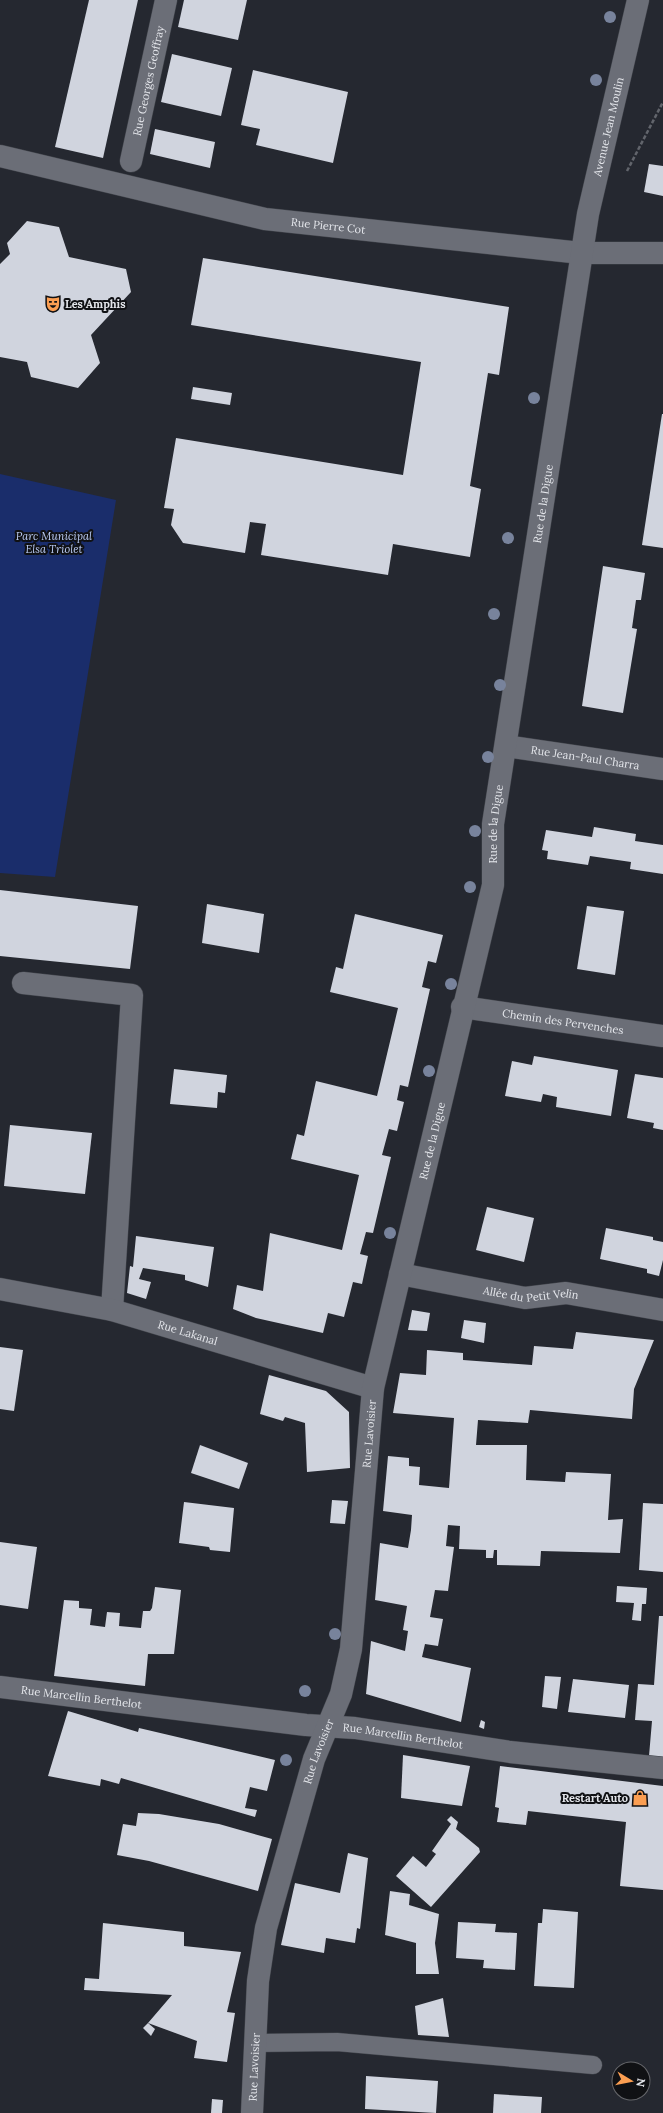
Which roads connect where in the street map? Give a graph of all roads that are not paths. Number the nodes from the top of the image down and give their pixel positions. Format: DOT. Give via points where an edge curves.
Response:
graph roads {
  1 [pos="166,0"];
  2 [pos="638,0"];
  3 [pos="0,156"];
  4 [pos="131,161"];
  5 [pos="581,253"];
  6 [pos="663,253"];
  7 [pos="506,746"];
  8 [pos="663,769"];
  9 [pos="23,983"];
  10 [pos="462,1008"];
  11 [pos="663,1036"];
  12 [pos="400,1274"];
  13 [pos="0,1289"];
  14 [pos="112,1310"];
  15 [pos="663,1310"];
  16 [pos="373,1388"];
  17 [pos="0,1687"];
  18 [pos="327,1727"];
  19 [pos="663,1768"];
  20 [pos="255,2042"];
  21 [pos="593,2065"];
  22 [pos="252,2113"];
  1 -- 4 [label="street, Rue Georges Geoffray"];
  2 -- 5 [label="street, Avenue Jean Moulin"];
  3 -- 5 [label="street, Rue Pierre Cot" via="265,219"];
  5 -- 6 [label="street, Rue Pierre Cot"];
  5 -- 7 [label="street, Rue de la Digue"];
  7 -- 8 [label="street, Rue Jean-Paul Charra"];
  7 -- 10 [label="street, Rue de la Digue" via="493,824 493,885"];
  9 -- 14 [label="street" via="132,995"];
  10 -- 11 [label="street, Chemin des Pervenches"];
  10 -- 12 [label="street, Rue de la Digue"];
  12 -- 15 [label="street, Allée du Petit Velin" via="525,1298 566,1293"];
  12 -- 16 [label="street, Rue de la Digue"];
  13 -- 14 [label="street, Rue Lakanal"];
  14 -- 16 [label="street, Rue Lakanal"];
  16 -- 18 [label="street, Rue Lavoisier" via="351,1649 341,1694"];
  17 -- 18 [label="street, Rue Marcellin Berthelot"];
  18 -- 19 [label="street, Rue Marcellin Berthelot" via="355,1728 510,1752"];
  18 -- 20 [label="street, Rue Lavoisier" via="314,1759 266,1928 258,1981"];
  20 -- 21 [label="lane" via="336,2042"];
  20 -- 22 [label="street, Rue Lavoisier"];
}
